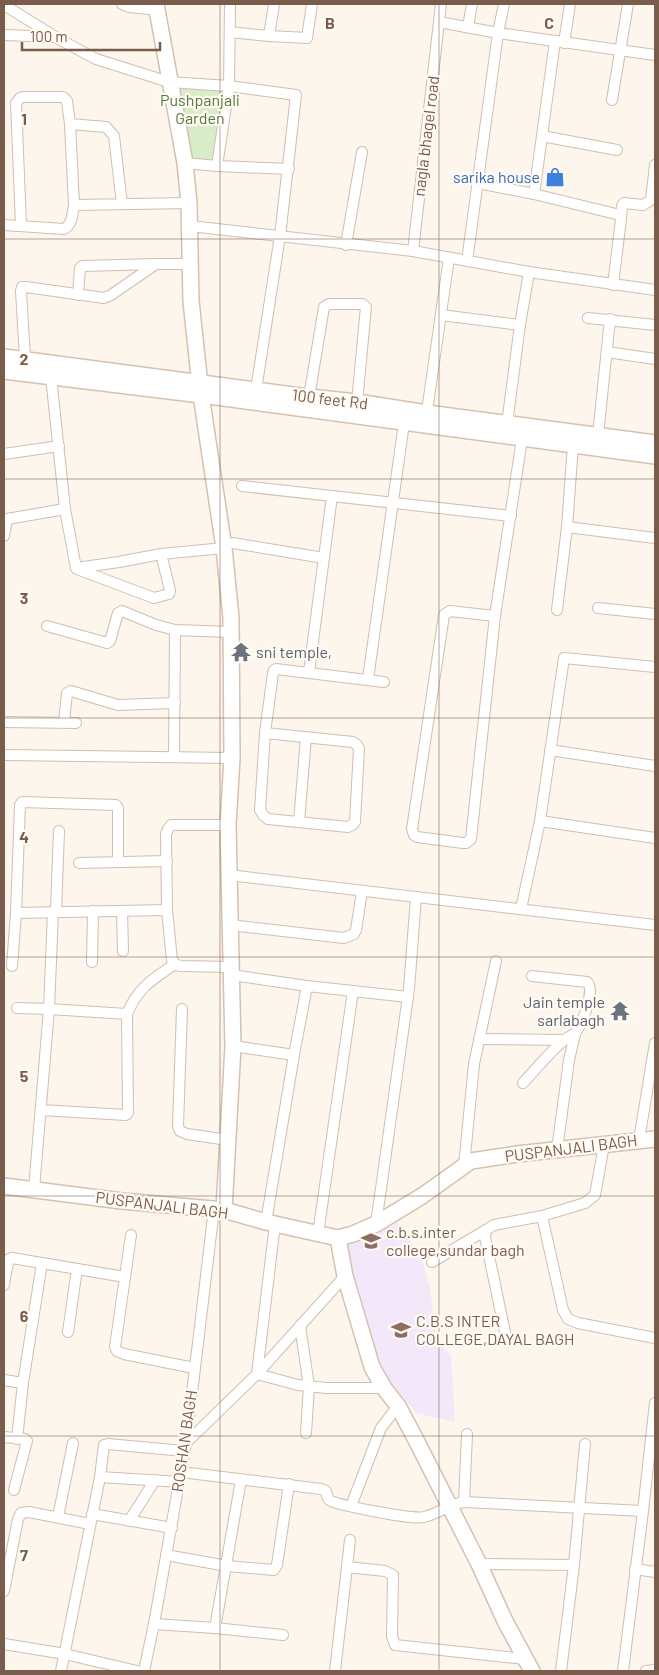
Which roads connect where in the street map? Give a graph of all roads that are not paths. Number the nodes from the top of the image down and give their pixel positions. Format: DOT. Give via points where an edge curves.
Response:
graph roads {
  1 [pos="122,4"];
  2 [pos="230,4"];
  3 [pos="274,4"];
  4 [pos="312,4"];
  5 [pos="441,4"];
  6 [pos="472,4"];
  7 [pos="504,4"];
  8 [pos="570,4"];
  9 [pos="628,4"];
  10 [pos="4,6"];
  11 [pos="157,7"];
  12 [pos="439,22"];
  13 [pos="468,27"];
  14 [pos="230,32"];
  15 [pos="498,33"];
  16 [pos="4,35"];
  17 [pos="54,36"];
  18 [pos="269,36"];
  19 [pos="559,42"];
  20 [pos="620,51"];
  21 [pos="655,55"];
  22 [pos="169,82"];
  23 [pos="229,86"];
  24 [pos="612,100"];
  25 [pos="70,124"];
  26 [pos="542,136"];
  27 [pos="617,150"];
  28 [pos="362,152"];
  29 [pos="185,163"];
  30 [pos="655,165"];
  31 [pos="217,166"];
  32 [pos="289,169"];
  33 [pos="478,183"];
  34 [pos="534,194"];
  35 [pos="189,203"];
  36 [pos="122,204"];
  37 [pos="74,205"];
  38 [pos="621,216"];
  39 [pos="4,225"];
  40 [pos="21,225"];
  41 [pos="190,226"];
  42 [pos="280,236"];
  43 [pos="346,245"];
  44 [pos="413,251"];
  45 [pos="449,258"];
  46 [pos="467,261"];
  47 [pos="156,264"];
  48 [pos="191,264"];
  49 [pos="529,272"];
  50 [pos="613,285"];
  51 [pos="655,290"];
  52 [pos="78,294"];
  53 [pos="441,315"];
  54 [pos="588,318"];
  55 [pos="610,320"];
  56 [pos="520,325"];
  57 [pos="655,325"];
  58 [pos="607,352"];
  59 [pos="4,357"];
  60 [pos="655,358"];
  61 [pos="25,359"];
  62 [pos="4,371"];
  63 [pos="51,377"];
  64 [pos="200,389"];
  65 [pos="256,390"];
  66 [pos="309,397"];
  67 [pos="357,402"];
  68 [pos="426,419"];
  69 [pos="404,423"];
  70 [pos="507,424"];
  71 [pos="598,435"];
  72 [pos="522,439"];
  73 [pos="655,443"];
  74 [pos="573,445"];
  75 [pos="59,446"];
  76 [pos="4,454"];
  77 [pos="655,456"];
  78 [pos="242,486"];
  79 [pos="332,496"];
  80 [pos="392,503"];
  81 [pos="65,509"];
  82 [pos="511,516"];
  83 [pos="567,527"];
  84 [pos="4,536"];
  85 [pos="655,538"];
  86 [pos="228,546"];
  87 [pos="161,554"];
  88 [pos="324,558"];
  89 [pos="76,568"];
  90 [pos="598,608"];
  91 [pos="557,610"];
  92 [pos="655,614"];
  93 [pos="495,616"];
  94 [pos="47,626"];
  95 [pos="175,630"];
  96 [pos="231,632"];
  97 [pos="655,667"];
  98 [pos="309,672"];
  99 [pos="368,680"];
  100 [pos="384,682"];
  101 [pos="175,703"];
  102 [pos="4,722"];
  103 [pos="64,722"];
  104 [pos="76,723"];
  105 [pos="266,733"];
  106 [pos="306,738"];
  107 [pos="550,750"];
  108 [pos="4,755"];
  109 [pos="174,757"];
  110 [pos="232,758"];
  111 [pos="655,766"];
  112 [pos="540,821"];
  113 [pos="299,822"];
  114 [pos="228,825"];
  115 [pos="59,831"];
  116 [pos="655,838"];
  117 [pos="167,861"];
  118 [pos="118,862"];
  119 [pos="79,863"];
  120 [pos="229,875"];
  121 [pos="362,891"];
  122 [pos="416,897"];
  123 [pos="521,909"];
  124 [pos="167,910"];
  125 [pos="55,911"];
  126 [pos="93,911"];
  127 [pos="122,911"];
  128 [pos="16,913"];
  129 [pos="655,923"];
  130 [pos="230,925"];
  131 [pos="123,951"];
  132 [pos="496,961"];
  133 [pos="92,962"];
  134 [pos="175,964"];
  135 [pos="12,966"];
  136 [pos="232,971"];
  137 [pos="532,976"];
  138 [pos="307,986"];
  139 [pos="353,991"];
  140 [pos="408,997"];
  141 [pos="17,1008"];
  142 [pos="49,1010"];
  143 [pos="182,1010"];
  144 [pos="127,1014"];
  145 [pos="575,1034"];
  146 [pos="478,1039"];
  147 [pos="564,1040"];
  148 [pos="655,1043"];
  149 [pos="233,1046"];
  150 [pos="294,1055"];
  151 [pos="654,1055"];
  152 [pos="523,1083"];
  153 [pos="42,1110"];
  154 [pos="655,1139"];
  155 [pos="228,1140"];
  156 [pos="639,1140"];
  157 [pos="604,1145"];
  158 [pos="556,1150"];
  159 [pos="464,1166"];
  160 [pos="4,1186"];
  161 [pos="34,1189"];
  162 [pos="219,1210"];
  163 [pos="542,1216"];
  164 [pos="270,1223"];
  165 [pos="376,1224"];
  166 [pos="486,1230"];
  167 [pos="318,1234"];
  168 [pos="132,1235"];
  169 [pos="338,1238"];
  170 [pos="432,1262"];
  171 [pos="42,1263"];
  172 [pos="77,1269"];
  173 [pos="5,1272"];
  174 [pos="345,1276"];
  175 [pos="124,1277"];
  176 [pos="4,1285"];
  177 [pos="300,1326"];
  178 [pos="68,1332"];
  179 [pos="506,1337"];
  180 [pos="655,1338"];
  181 [pos="194,1368"];
  182 [pos="257,1374"];
  183 [pos="4,1380"];
  184 [pos="23,1383"];
  185 [pos="309,1386"];
  186 [pos="384,1388"];
  187 [pos="655,1403"];
  188 [pos="398,1406"];
  189 [pos="306,1433"];
  190 [pos="467,1434"];
  191 [pos="4,1437"];
  192 [pos="17,1438"];
  193 [pos="73,1443"];
  194 [pos="586,1444"];
  195 [pos="185,1447"];
  196 [pos="100,1477"];
  197 [pos="180,1477"];
  198 [pos="155,1480"];
  199 [pos="242,1480"];
  200 [pos="289,1484"];
  201 [pos="14,1490"];
  202 [pos="457,1504"];
  203 [pos="351,1506"];
  204 [pos="580,1509"];
  205 [pos="643,1511"];
  206 [pos="58,1518"];
  207 [pos="91,1519"];
  208 [pos="129,1521"];
  209 [pos="172,1528"];
  210 [pos="350,1540"];
  211 [pos="166,1555"];
  212 [pos="479,1564"];
  213 [pos="574,1565"];
  214 [pos="227,1566"];
  215 [pos="348,1567"];
  216 [pos="635,1569"];
  217 [pos="655,1572"];
  218 [pos="4,1590"];
  219 [pos="154,1624"];
  220 [pos="215,1628"];
  221 [pos="283,1634"];
  222 [pos="4,1644"];
  223 [pos="65,1654"];
  224 [pos="529,1665"];
  225 [pos="655,1670"];
  226 [pos="61,1671"];
  227 [pos="137,1671"];
  228 [pos="144,1671"];
  229 [pos="335,1671"];
  230 [pos="561,1671"];
  231 [pos="623,1671"];
  232 [pos="646,1671"];
  1 -- 11 [label="street"];
  2 -- 14 [label="street"];
  3 -- 18 [label="street"];
  4 -- 18 [label="street" via="307,38"];
  5 -- 12 [label="street, nagla bhagel road"];
  6 -- 13 [label="street"];
  7 -- 15 [label="street"];
  8 -- 19 [label="street"];
  9 -- 20 [label="street"];
  10 -- 17 [label="street"];
  11 -- 22 [label="street"];
  12 -- 13 [label="street"];
  12 -- 44 [label="street, nagla bhagel road"];
  13 -- 15 [label="street"];
  14 -- 18 [label="street"];
  14 -- 23 [label="street"];
  15 -- 19 [label="street"];
  15 -- 33 [label="street"];
  16 -- 17 [label="street"];
  17 -- 22 [label="street" via="96,59"];
  19 -- 20 [label="street"];
  19 -- 26 [label="street"];
  20 -- 21 [label="street"];
  20 -- 24 [label="street"];
  22 -- 23 [label="street"];
  22 -- 29 [label="street"];
  23 -- 31 [label="street"];
  23 -- 32 [label="street" via="296,95"];
  25 -- 36 [label="street" via="106,127 112,132"];
  25 -- 37 [label="street"];
  25 -- 40 [label="street" via="67,101 63,97 23,97 16,103"];
  26 -- 27 [label="street"];
  26 -- 34 [label="street"];
  28 -- 43 [label="street"];
  29 -- 31 [label="street"];
  29 -- 35 [label="street"];
  30 -- 38 [label="street" via="651,200 643,205 624,203"];
  31 -- 32 [label="street"];
  32 -- 42 [label="street"];
  33 -- 34 [label="street"];
  33 -- 46 [label="street"];
  34 -- 38 [label="street"];
  35 -- 36 [label="street"];
  35 -- 41 [label="street"];
  36 -- 37 [label="street"];
  37 -- 40 [label="street" via="71,222 64,229"];
  38 -- 50 [label="street"];
  39 -- 40 [label="street"];
  41 -- 42 [label="street"];
  41 -- 48 [label="street"];
  42 -- 43 [label="street"];
  42 -- 65 [label="street"];
  43 -- 44 [label="street"];
  44 -- 45 [label="street"];
  45 -- 46 [label="street"];
  45 -- 53 [label="street"];
  46 -- 49 [label="street"];
  47 -- 48 [label="street"];
  47 -- 52 [label="street" via="111,296"];
  47 -- 52 [label="street" via="81,267"];
  48 -- 64 [label="street" via="191,301"];
  49 -- 50 [label="street"];
  49 -- 56 [label="street"];
  50 -- 51 [label="street"];
  52 -- 61 [label="street" via="22,287"];
  53 -- 56 [label="street"];
  53 -- 68 [label="street"];
  54 -- 55 [label="street"];
  55 -- 57 [label="street"];
  55 -- 58 [label="street"];
  56 -- 70 [label="street"];
  58 -- 60 [label="street"];
  58 -- 71 [label="street"];
  59 -- 61 [label="street, 100 feet Rd"];
  61 -- 64 [label="street, 100 feet Rd"];
  62 -- 63 [label="street"];
  63 -- 64 [label="street"];
  63 -- 75 [label="street"];
  64 -- 65 [label="street, 100 feet Rd"];
  64 -- 69 [label="street"];
  64 -- 86 [label="street"];
  65 -- 66 [label="street, 100 feet Rd"];
  66 -- 67 [label="street, 100 feet Rd"];
  66 -- 67 [label="street" via="324,307 329,304 362,304 366,307"];
  67 -- 68 [label="street, 100 feet Rd"];
  68 -- 69 [label="street"];
  68 -- 70 [label="street, 100 feet Rd"];
  68 -- 72 [label="street"];
  69 -- 80 [label="street"];
  70 -- 71 [label="street, 100 feet Rd"];
  71 -- 73 [label="street, 100 feet Rd"];
  72 -- 74 [label="street"];
  72 -- 82 [label="street"];
  74 -- 77 [label="street"];
  74 -- 83 [label="street"];
  75 -- 76 [label="street"];
  75 -- 81 [label="street"];
  78 -- 79 [label="street"];
  79 -- 80 [label="street"];
  79 -- 88 [label="street"];
  80 -- 82 [label="street"];
  80 -- 99 [label="street"];
  81 -- 84 [label="street" via="7,519"];
  81 -- 89 [label="street"];
  82 -- 93 [label="street"];
  83 -- 85 [label="street"];
  83 -- 91 [label="street"];
  86 -- 87 [label="street"];
  86 -- 88 [label="street"];
  86 -- 96 [label="street"];
  87 -- 89 [label="street"];
  87 -- 89 [label="street" via="170,590 169,594 154,598"];
  88 -- 98 [label="street"];
  90 -- 92 [label="street"];
  93 -- 93 [label="street" via="471,839 463,843 416,837 412,828 444,615 450,611"];
  94 -- 95 [label="street" via="107,643 118,613 122,611"];
  95 -- 96 [label="street"];
  95 -- 101 [label="street"];
  96 -- 110 [label="street"];
  97 -- 107 [label="street" via="564,658"];
  98 -- 99 [label="street"];
  98 -- 105 [label="street" via="274,670"];
  99 -- 100 [label="street"];
  101 -- 103 [label="street" via="118,705 72,691 67,693"];
  101 -- 109 [label="street"];
  102 -- 103 [label="street"];
  103 -- 104 [label="street"];
  105 -- 106 [label="street"];
  105 -- 113 [label="street" via="260,810 268,819"];
  106 -- 113 [label="street"];
  106 -- 113 [label="street" via="357,745 354,822 348,826"];
  107 -- 111 [label="street"];
  107 -- 112 [label="street"];
  108 -- 109 [label="street"];
  109 -- 110 [label="street"];
  110 -- 114 [label="street"];
  112 -- 116 [label="street"];
  112 -- 123 [label="street"];
  114 -- 117 [label="street" via="171,825 166,834"];
  114 -- 120 [label="street"];
  115 -- 125 [label="street"];
  117 -- 118 [label="street"];
  117 -- 124 [label="street"];
  118 -- 119 [label="street"];
  118 -- 128 [label="street" via="116,805 22,802"];
  120 -- 121 [label="street"];
  120 -- 130 [label="street"];
  121 -- 122 [label="street"];
  121 -- 130 [label="street" via="356,930 344,938"];
  122 -- 123 [label="street"];
  122 -- 140 [label="street"];
  123 -- 129 [label="street"];
  124 -- 127 [label="street"];
  124 -- 134 [label="street"];
  125 -- 126 [label="street"];
  125 -- 128 [label="street"];
  125 -- 142 [label="street"];
  126 -- 127 [label="street"];
  126 -- 133 [label="street"];
  127 -- 131 [label="street"];
  128 -- 135 [label="street"];
  130 -- 136 [label="street"];
  132 -- 146 [label="street"];
  134 -- 136 [label="street"];
  134 -- 144 [label="street" via="142,989"];
  136 -- 138 [label="street"];
  136 -- 149 [label="street"];
  137 -- 145 [label="street" via="587,982 590,985 586,1011"];
  138 -- 139 [label="street"];
  138 -- 150 [label="street"];
  139 -- 140 [label="street"];
  139 -- 167 [label="street"];
  140 -- 165 [label="street"];
  141 -- 142 [label="street"];
  142 -- 144 [label="street"];
  142 -- 153 [label="street"];
  143 -- 155 [label="street" via="178,1126 187,1134"];
  144 -- 153 [label="street" via="128,1113"];
  145 -- 147 [label="street"];
  145 -- 158 [label="street"];
  146 -- 147 [label="street"];
  146 -- 159 [label="street"];
  147 -- 152 [label="street"];
  148 -- 151 [label="street"];
  149 -- 150 [label="street"];
  149 -- 155 [label="street"];
  150 -- 164 [label="street"];
  151 -- 156 [label="street"];
  153 -- 161 [label="street"];
  154 -- 156 [label="street, PUSPANJALI BAGH"];
  155 -- 162 [label="street"];
  156 -- 157 [label="street, PUSPANJALI BAGH"];
  157 -- 158 [label="street, PUSPANJALI BAGH"];
  157 -- 163 [label="street" via="595,1195 585,1204"];
  158 -- 159 [label="street, PUSPANJALI BAGH" via="480,1159"];
  159 -- 165 [label="street, PUSPANJALI BAGH"];
  160 -- 161 [label="street, PUSPANJALI BAGH"];
  161 -- 162 [label="street, PUSPANJALI BAGH"];
  162 -- 164 [label="street, PUSPANJALI BAGH"];
  162 -- 181 [label="street, ROSHAN BAGH"];
  163 -- 166 [label="street" via="494,1225"];
  163 -- 180 [label="street" via="568,1319"];
  164 -- 167 [label="street, PUSPANJALI BAGH"];
  164 -- 182 [label="street"];
  165 -- 169 [label="street, PUSPANJALI BAGH"];
  166 -- 170 [label="street"];
  166 -- 179 [label="street"];
  167 -- 169 [label="street, PUSPANJALI BAGH"];
  168 -- 175 [label="street"];
  169 -- 174 [label="street"];
  171 -- 172 [label="street"];
  171 -- 173 [label="street" via="10,1258"];
  171 -- 184 [label="street"];
  172 -- 175 [label="street"];
  172 -- 178 [label="street"];
  173 -- 176 [label="street"];
  174 -- 177 [label="street"];
  174 -- 186 [label="street" via="372,1367"];
  175 -- 181 [label="street" via="117,1351"];
  177 -- 182 [label="street"];
  177 -- 185 [label="street"];
  181 -- 195 [label="street, ROSHAN BAGH"];
  182 -- 185 [label="street"];
  182 -- 195 [label="street"];
  183 -- 184 [label="street"];
  184 -- 192 [label="street"];
  185 -- 186 [label="street"];
  185 -- 189 [label="street"];
  186 -- 188 [label="street"];
  187 -- 205 [label="street"];
  188 -- 202 [label="street"];
  188 -- 203 [label="street" via="381,1428"];
  190 -- 202 [label="street"];
  191 -- 192 [label="street"];
  192 -- 201 [label="street" via="27,1443"];
  193 -- 206 [label="street"];
  194 -- 204 [label="street"];
  195 -- 196 [label="street" via="106,1444"];
  195 -- 197 [label="street, ROSHAN BAGH"];
  196 -- 198 [label="street"];
  196 -- 207 [label="street"];
  197 -- 198 [label="street"];
  197 -- 199 [label="street"];
  197 -- 209 [label="street, ROSHAN BAGH"];
  198 -- 208 [label="street"];
  199 -- 200 [label="street"];
  199 -- 214 [label="street"];
  200 -- 203 [label="street" via="321,1489 326,1491 330,1500"];
  200 -- 214 [label="street" via="276,1569"];
  202 -- 203 [label="street" via="419,1518"];
  202 -- 204 [label="street"];
  202 -- 212 [label="street"];
  204 -- 205 [label="street"];
  204 -- 213 [label="street"];
  205 -- 216 [label="street"];
  206 -- 207 [label="street"];
  206 -- 218 [label="street" via="29,1512 20,1514"];
  207 -- 208 [label="street"];
  207 -- 223 [label="street"];
  208 -- 209 [label="street"];
  209 -- 211 [label="street, ROSHAN BAGH"];
  210 -- 215 [label="street"];
  211 -- 214 [label="street"];
  211 -- 219 [label="street, ROSHAN BAGH"];
  212 -- 213 [label="street"];
  212 -- 224 [label="street"];
  213 -- 230 [label="street"];
  214 -- 220 [label="street"];
  215 -- 224 [label="street" via="385,1571 393,1575 392,1636 395,1646"];
  215 -- 229 [label="street"];
  216 -- 217 [label="street"];
  216 -- 231 [label="street"];
  219 -- 220 [label="street"];
  219 -- 228 [label="street, ROSHAN BAGH"];
  220 -- 221 [label="street"];
  222 -- 223 [label="street"];
  223 -- 226 [label="street"];
  223 -- 227 [label="street"];
  225 -- 232 [label="street"];
}
